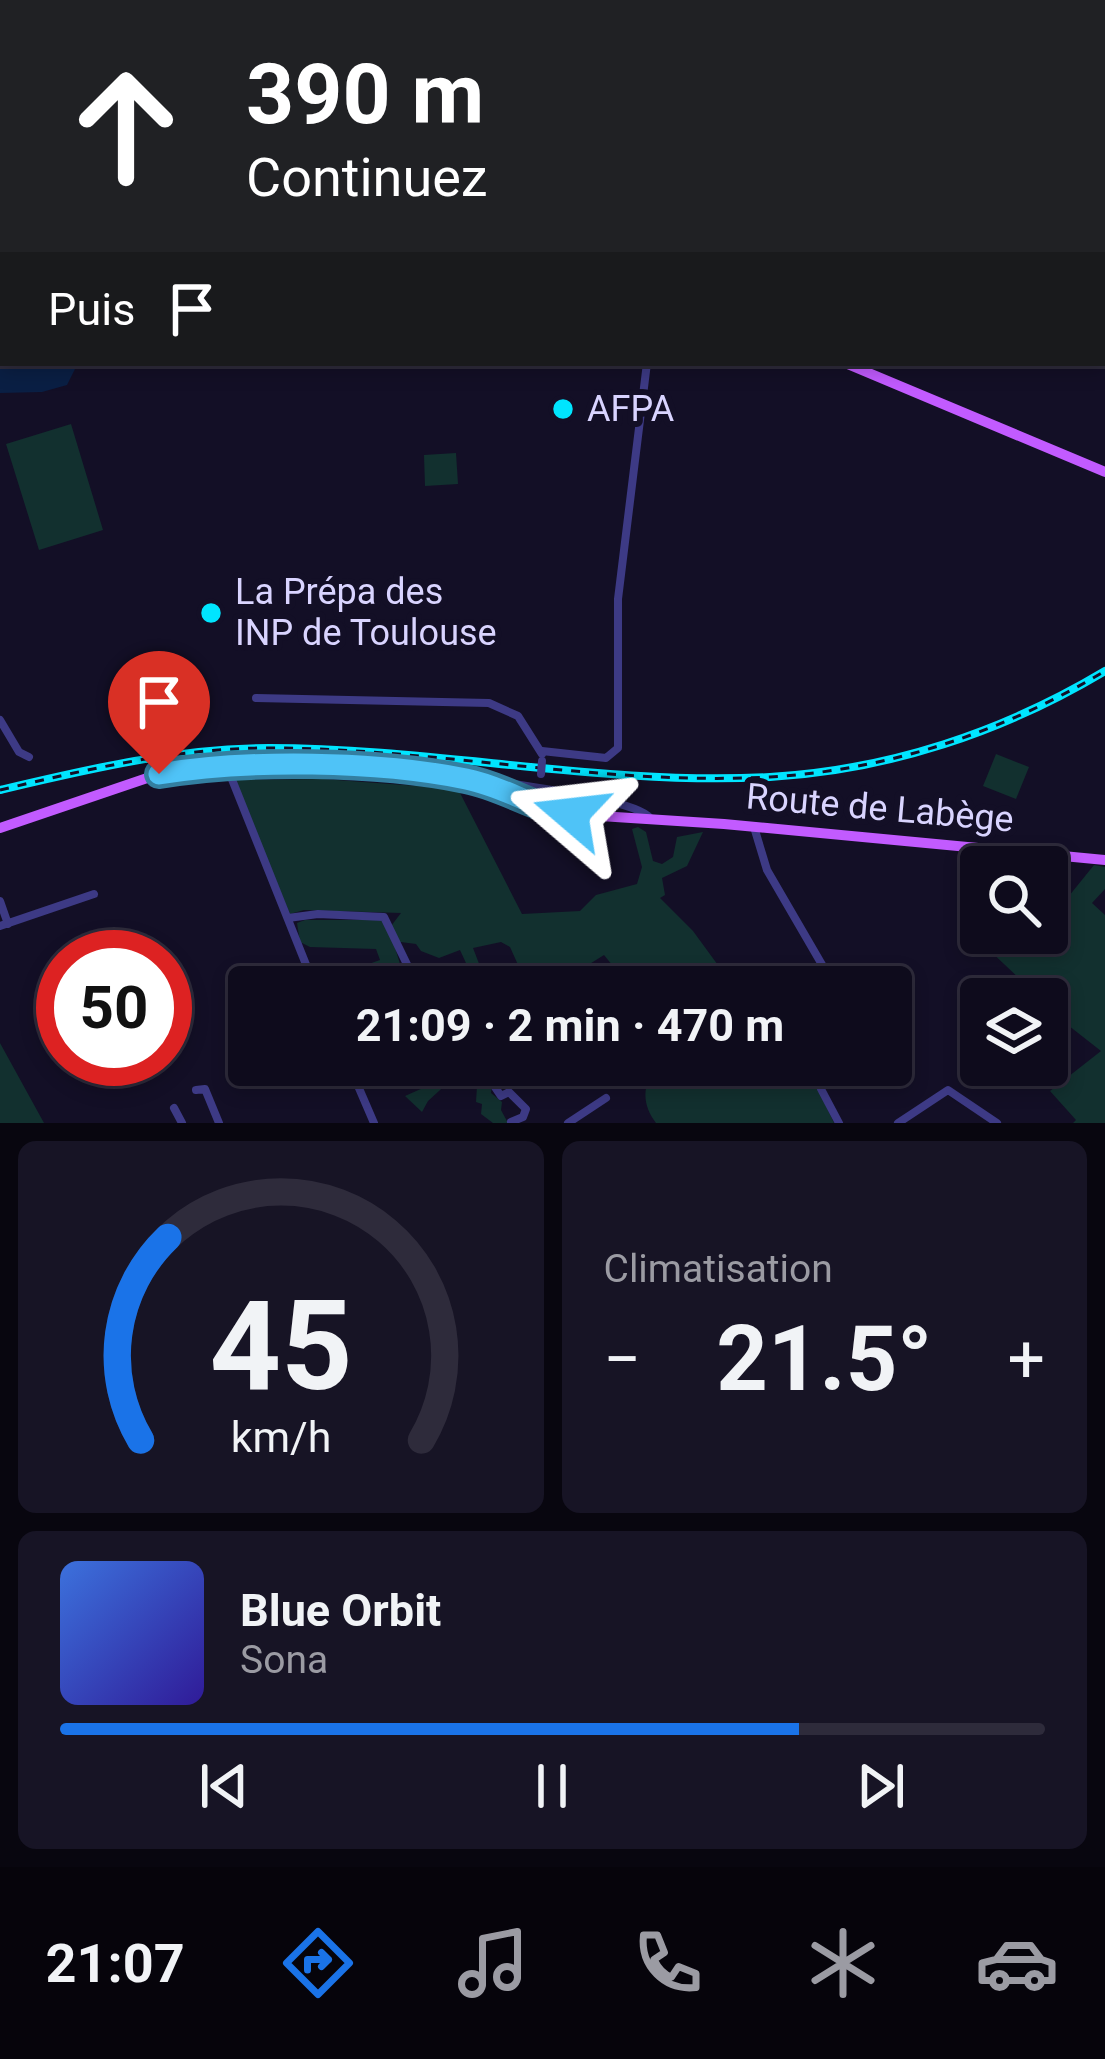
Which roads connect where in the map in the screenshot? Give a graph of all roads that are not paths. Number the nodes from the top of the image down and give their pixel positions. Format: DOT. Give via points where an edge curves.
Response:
graph roads {
  1 [pos="647,366"];
  2 [pos="852,366"];
  3 [pos="1105,472"];
  4 [pos="256,698"];
  5 [pos="0,720"];
  6 [pos="542,756"];
  7 [pos="29,758"];
  8 [pos="227,767"];
  9 [pos="491,787"];
  10 [pos="538,788"];
  11 [pos="605,801"];
  12 [pos="612,818"];
  13 [pos="650,818"];
  14 [pos="754,826"];
  15 [pos="0,828"];
  16 [pos="1105,860"];
  17 [pos="94,894"];
  18 [pos="0,901"];
  19 [pos="288,918"];
  20 [pos="4,925"];
  21 [pos="307,966"];
  22 [pos="408,966"];
  23 [pos="823,966"];
  24 [pos="358,1086"];
  25 [pos="494,1086"];
  26 [pos="821,1086"];
  27 [pos="196,1090"];
  28 [pos="606,1098"];
  29 [pos="174,1108"];
  30 [pos="511,1122"];
  31 [pos="182,1123"];
  32 [pos="219,1123"];
  33 [pos="374,1123"];
  34 [pos="568,1123"];
  35 [pos="839,1123"];
  36 [pos="898,1123"];
  37 [pos="997,1123"];
  1 -- 6 [label="street" via="618,599 619,745 606,758"];
  2 -- 3 [label="main road"];
  4 -- 6 [label="street" via="489,704 518,716"];
  5 -- 7 [label="street"];
  6 -- 10 [label="street, bridge"];
  8 -- 9 [label="main road, Route de Labège" via="351,768"];
  8 -- 15 [label="main road, Route de Labège" via="159,774"];
  8 -- 19 [label="street"];
  9 -- 10 [label="street, Route de Labège"];
  9 -- 12 [label="main road, Route de Labège" via="538,808"];
  10 -- 11 [label="street, Route de Labège"];
  11 -- 12 [label="street"];
  11 -- 13 [label="street, Route de Labège"];
  12 -- 13 [label="main road, Route de Labège"];
  13 -- 14 [label="main road, Route de Labège"];
  14 -- 16 [label="main road, Route de Labège"];
  14 -- 23 [label="street" via="767,870"];
  17 -- 20 [label="street"];
  18 -- 20 [label="street"];
  19 -- 21 [label="street"];
  19 -- 22 [label="street" via="384,917"];
  24 -- 33 [label="street"];
  25 -- 30 [label="street" via="526,1108"];
  26 -- 35 [label="street"];
  27 -- 32 [label="street" via="205,1089"];
  28 -- 34 [label="street"];
  29 -- 31 [label="street"];
  36 -- 37 [label="street" via="948,1090"];
}
